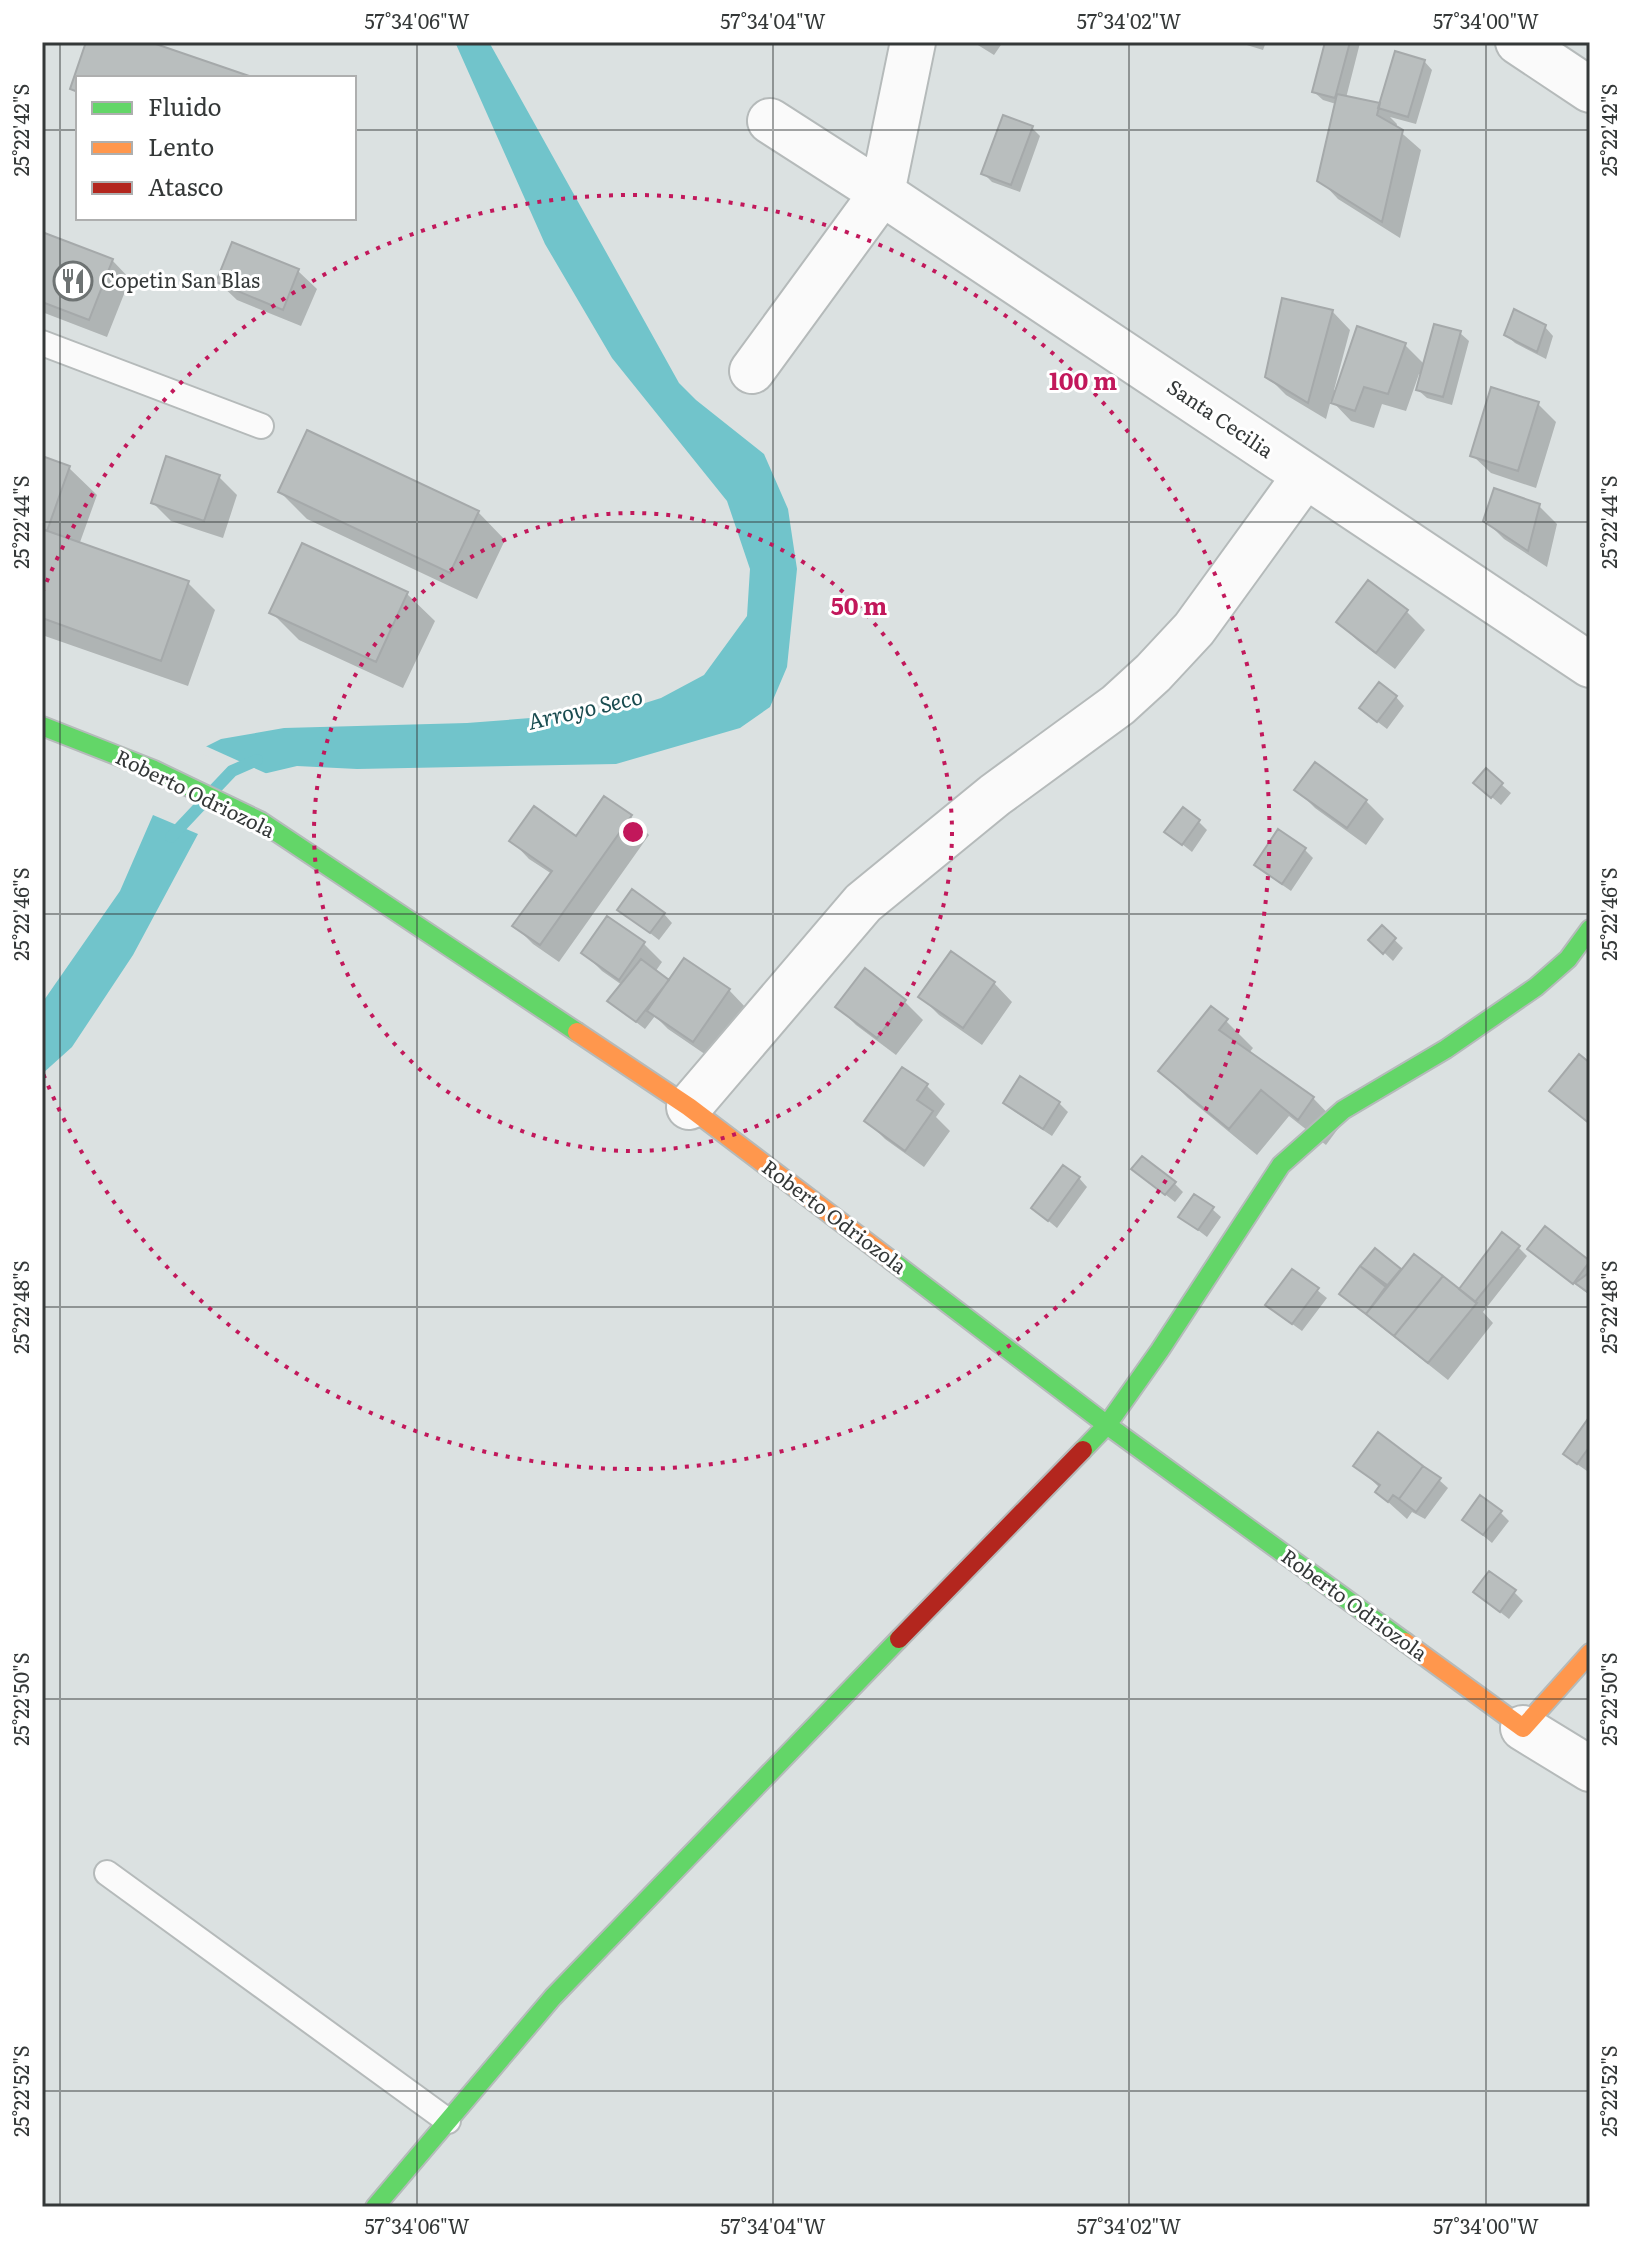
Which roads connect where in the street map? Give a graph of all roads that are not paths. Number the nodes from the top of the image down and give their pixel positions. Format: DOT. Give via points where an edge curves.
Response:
graph roads {
  1 [pos="913,42"];
  2 [pos="1538,48"];
  3 [pos="1590,90"];
  4 [pos="770,121"];
  5 [pos="882,193"];
  6 [pos="42,343"];
  7 [pos="752,371"];
  8 [pos="261,426"];
  9 [pos="1305,476"];
  10 [pos="1590,665"];
  11 [pos="42,726"];
  12 [pos="1590,929"];
  13 [pos="689,1107"];
  14 [pos="1107,1425"];
  15 [pos="1590,1653"];
  16 [pos="1523,1728"];
  17 [pos="1590,1769"];
  18 [pos="107,1873"];
  19 [pos="448,2121"];
  20 [pos="375,2207"];
  1 -- 5 [label="street"];
  2 -- 3 [label="street"];
  4 -- 5 [label="street, Santa Cecilia"];
  5 -- 7 [label="street"];
  5 -- 9 [label="street, Santa Cecilia"];
  6 -- 8 [label="lane"];
  9 -- 10 [label="street, Santa Cecilia"];
  9 -- 13 [label="street" via="1194,629 1136,690 863,903"];
  11 -- 13 [label="street, Roberto Odriozola" via="154,770 260,821"];
  12 -- 14 [label="street" via="1568,959 1536,987 1343,1110 1281,1165"];
  13 -- 14 [label="street, Roberto Odriozola"];
  14 -- 16 [label="street, Roberto Odriozola"];
  14 -- 19 [label="street" via="553,1997"];
  15 -- 16 [label="street"];
  16 -- 17 [label="street, Roberto Odriozola"];
  18 -- 19 [label="lane"];
  19 -- 20 [label="street"];
}
